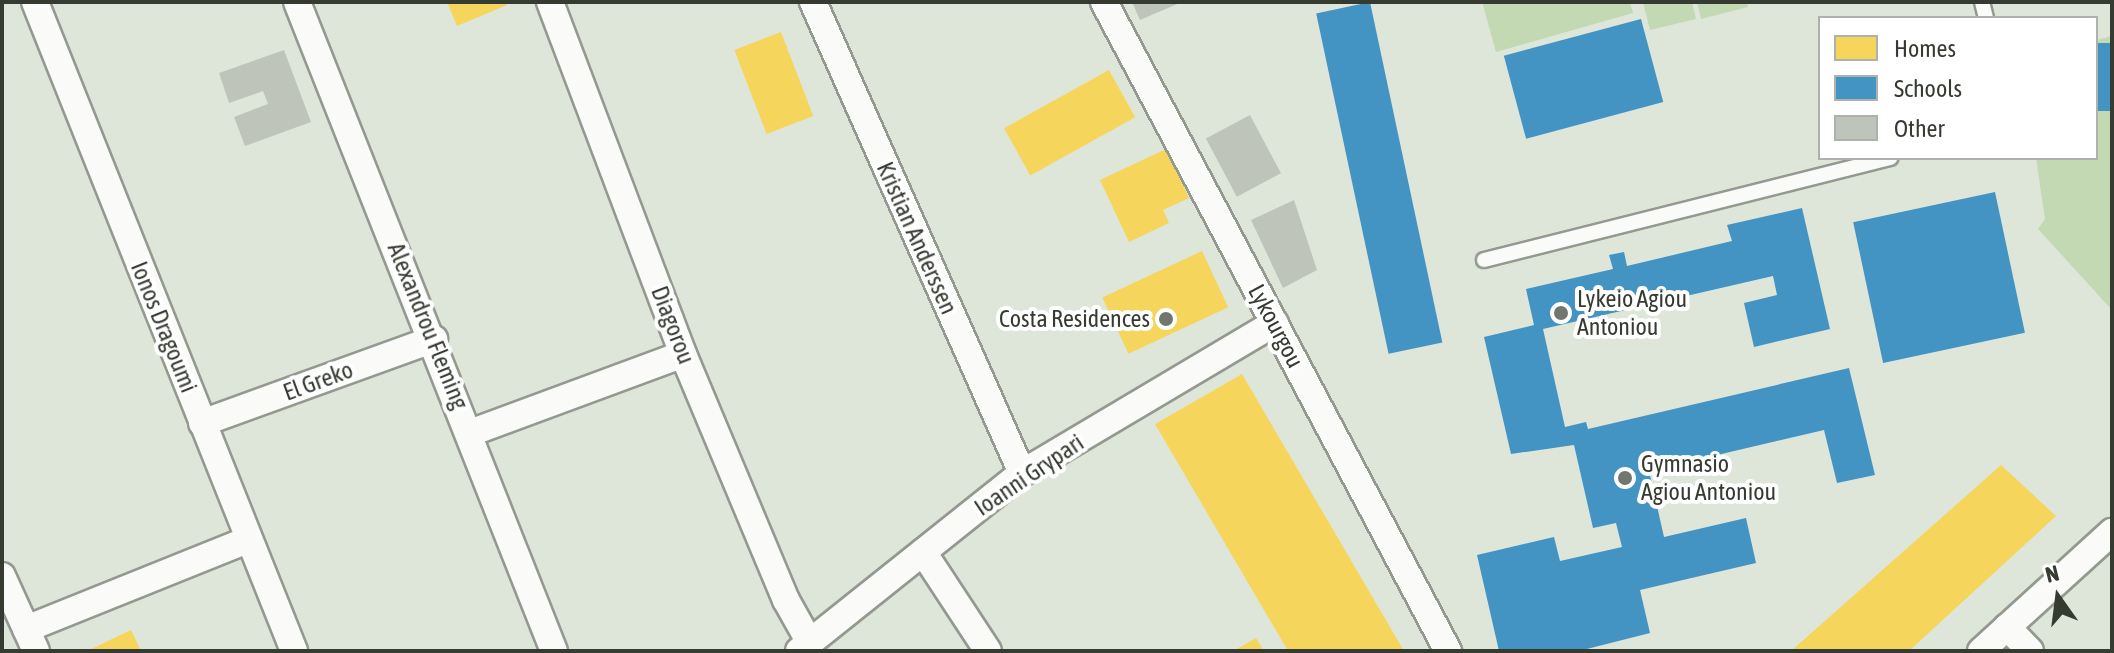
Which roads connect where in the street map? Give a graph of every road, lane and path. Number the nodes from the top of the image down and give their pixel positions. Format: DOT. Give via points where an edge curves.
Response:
graph roads {
  1 [pos="35,2"];
  2 [pos="297,2"];
  3 [pos="550,2"];
  4 [pos="813,2"];
  5 [pos="1104,2"];
  6 [pos="1882,160"];
  7 [pos="1484,260"];
  8 [pos="1275,323"];
  9 [pos="434,339"];
  10 [pos="683,354"];
  11 [pos="202,423"];
  12 [pos="470,433"];
  13 [pos="1022,473"];
  14 [pos="2112,532"];
  15 [pos="247,540"];
  16 [pos="923,552"];
  17 [pos="2,576"];
  18 [pos="2007,627"];
  19 [pos="31,640"];
  20 [pos="805,647"];
  21 [pos="294,651"];
  22 [pos="554,651"];
  23 [pos="988,651"];
  24 [pos="1448,651"];
  25 [pos="1981,651"];
  26 [pos="2030,651"];
  1 -- 11 [label="street, Ionos Dragoumi"];
  2 -- 9 [label="street, Alexandrou Fleming"];
  3 -- 10 [label="street, Diagorou"];
  4 -- 13 [label="street, Kristian Anderssen"];
  5 -- 8 [label="street, Lykourgou"];
  6 -- 7 [label="lane"];
  8 -- 13 [label="street, Ioanni Grypari"];
  8 -- 24 [label="street, Lykourgou"];
  9 -- 11 [label="street, El Greko"];
  9 -- 12 [label="street, Alexandrou Fleming"];
  10 -- 12 [label="street"];
  10 -- 20 [label="street, Diagorou"];
  11 -- 15 [label="street, Ionos Dragoumi"];
  12 -- 22 [label="street, Alexandrou Fleming"];
  13 -- 16 [label="street, Ioanni Grypari"];
  14 -- 18 [label="street"];
  15 -- 19 [label="street"];
  15 -- 21 [label="street, Ionos Dragoumi"];
  16 -- 20 [label="street, Ioanni Grypari"];
  16 -- 23 [label="street"];
  17 -- 19 [label="street"];
  18 -- 25 [label="street"];
  18 -- 26 [label="street"];
}
